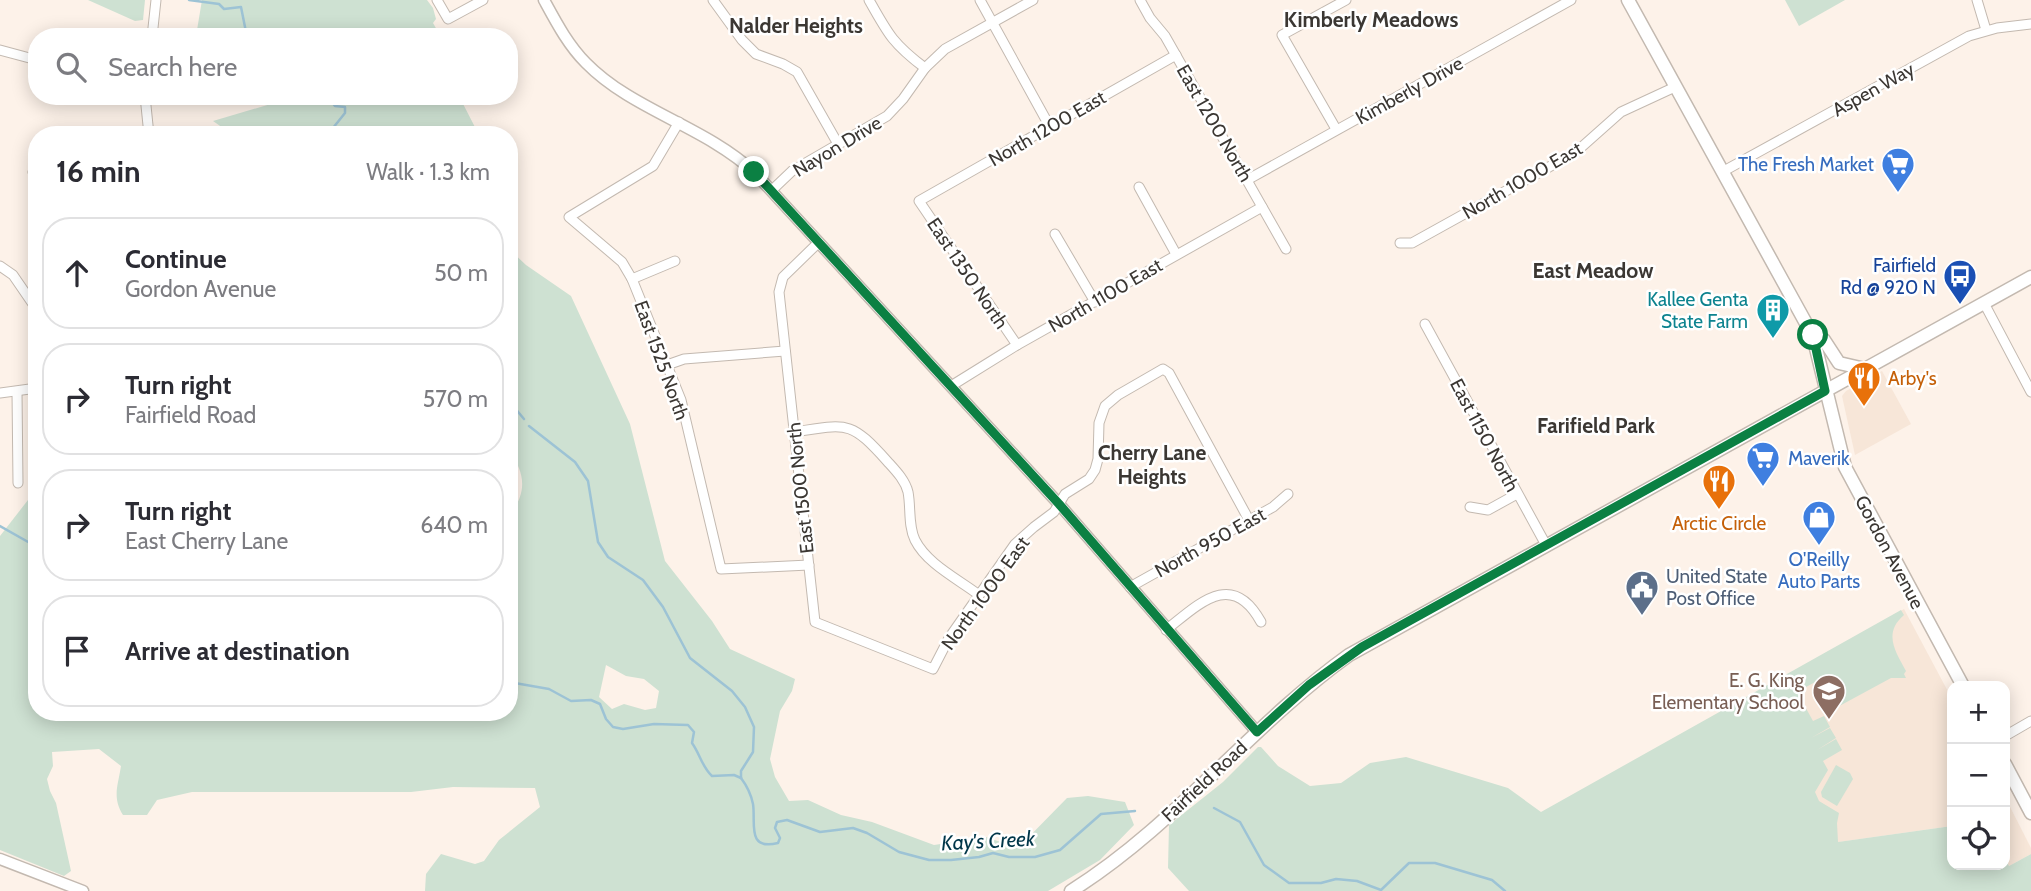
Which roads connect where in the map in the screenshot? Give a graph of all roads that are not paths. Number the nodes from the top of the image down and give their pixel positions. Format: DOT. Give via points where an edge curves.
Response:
graph roads {
  1 [pos="156,0"];
  2 [pos="437,0"];
  3 [pos="483,0"];
  4 [pos="544,0"];
  5 [pos="713,0"];
  6 [pos="869,0"];
  7 [pos="980,0"];
  8 [pos="1032,0"];
  9 [pos="1140,0"];
  10 [pos="1346,0"];
  11 [pos="1571,0"];
  12 [pos="1628,0"];
  13 [pos="1978,0"];
  14 [pos="993,22"];
  15 [pos="2031,24"];
  16 [pos="153,28"];
  17 [pos="1986,30"];
  18 [pos="0,50"];
  19 [pos="1176,55"];
  20 [pos="28,58"];
  21 [pos="925,68"];
  22 [pos="1675,87"];
  23 [pos="144,105"];
  24 [pos="679,122"];
  25 [pos="148,126"];
  26 [pos="1050,127"];
  27 [pos="1336,129"];
  28 [pos="838,144"];
  29 [pos="1722,172"];
  30 [pos="1247,180"];
  31 [pos="1139,187"];
  32 [pos="771,191"];
  33 [pos="919,201"];
  34 [pos="1262,207"];
  35 [pos="1055,234"];
  36 [pos="819,242"];
  37 [pos="1400,243"];
  38 [pos="1286,250"];
  39 [pos="1176,254"];
  40 [pos="676,261"];
  41 [pos="0,266"];
  42 [pos="2031,277"];
  43 [pos="632,279"];
  44 [pos="28,297"];
  45 [pos="1095,302"];
  46 [pos="1984,303"];
  47 [pos="1425,324"];
  48 [pos="1808,327"];
  49 [pos="1017,345"];
  50 [pos="785,351"];
  51 [pos="667,366"];
  52 [pos="1864,369"];
  53 [pos="951,386"];
  54 [pos="28,390"];
  55 [pos="1825,391"];
  56 [pos="18,392"];
  57 [pos="2031,392"];
  58 [pos="0,393"];
  59 [pos="794,432"];
  60 [pos="18,483"];
  61 [pos="1288,494"];
  62 [pos="1517,494"];
  63 [pos="1059,504"];
  64 [pos="1470,507"];
  65 [pos="1250,520"];
  66 [pos="1546,545"];
  67 [pos="808,565"];
  68 [pos="1130,587"];
  69 [pos="979,595"];
  70 [pos="1261,622"];
  71 [pos="1166,630"];
  72 [pos="933,669"];
  73 [pos="1960,681"];
  74 [pos="2031,721"];
  75 [pos="1257,732"];
  76 [pos="2010,733"];
  77 [pos="2010,773"];
  78 [pos="2031,813"];
  79 [pos="0,859"];
  80 [pos="83,891"];
  81 [pos="1071,891"];
  1 -- 16 [label="street"];
  2 -- 3 [label="street" via="448,19"];
  4 -- 24 [label="street" via="587,64 626,94"];
  5 -- 28 [label="street" via="756,54 797,72"];
  6 -- 21 [label="street" via="891,40"];
  7 -- 14 [label="street"];
  8 -- 14 [label="street, Nayon Drive"];
  9 -- 19 [label="street, East 1200 North"];
  10 -- 27 [label="street" via="1282,35"];
  11 -- 27 [label="street, Kimberly Drive"];
  12 -- 22 [label="main road, Gordon Avenue"];
  13 -- 17 [label="street"];
  14 -- 21 [label="street, Nayon Drive" via="945,49"];
  14 -- 26 [label="street"];
  15 -- 17 [label="street, Aspen Way"];
  17 -- 29 [label="street, Aspen Way"];
  18 -- 20 [label="street"];
  19 -- 26 [label="street, North 1200 East"];
  19 -- 30 [label="street, East 1200 North"];
  21 -- 28 [label="street, Nayon Drive" via="887,116"];
  22 -- 29 [label="main road, Gordon Avenue"];
  22 -- 37 [label="street, North 1000 East" via="1621,112 1576,152 1412,243"];
  23 -- 25 [label="street"];
  24 -- 32 [label="street" via="738,157"];
  24 -- 43 [label="street, East 1525 North" via="653,166 569,217 622,262"];
  26 -- 33 [label="street, North 1200 East"];
  27 -- 30 [label="street, Kimberly Drive"];
  28 -- 32 [label="street, Nayon Drive" via="792,171"];
  29 -- 48 [label="main road, Gordon Avenue"];
  30 -- 34 [label="street, East 1200 North"];
  31 -- 39 [label="street"];
  32 -- 36 [label="street"];
  33 -- 49 [label="street, East 1350 North"];
  34 -- 38 [label="street, East 1200 North"];
  34 -- 39 [label="street, North 1100 East"];
  35 -- 45 [label="street"];
  36 -- 50 [label="street, East 1500 North" via="783,277 779,292"];
  36 -- 53 [label="street"];
  39 -- 45 [label="street, North 1100 East"];
  40 -- 43 [label="street"];
  41 -- 44 [label="street" via="13,275"];
  42 -- 46 [label="main road, Fairfield Road"];
  43 -- 51 [label="street, East 1525 North"];
  45 -- 49 [label="street, North 1100 East"];
  46 -- 52 [label="main road, Fairfield Road"];
  46 -- 57 [label="street"];
  47 -- 62 [label="street, East 1150 North"];
  48 -- 52 [label="main road" via="1824,340 1839,363"];
  48 -- 55 [label="main road, Gordon Avenue" via="1816,342"];
  49 -- 53 [label="street, North 1100 East"];
  50 -- 51 [label="street" via="684,359"];
  50 -- 59 [label="street, East 1500 North"];
  51 -- 67 [label="street, East 1525 North" via="681,400 720,569"];
  52 -- 55 [label="main road, Fairfield Road"];
  53 -- 63 [label="street"];
  54 -- 56 [label="street"];
  55 -- 66 [label="main road, Fairfield Road"];
  55 -- 73 [label="main road, Gordon Avenue" via="1845,467"];
  56 -- 58 [label="street"];
  56 -- 60 [label="street"];
  59 -- 67 [label="street, East 1500 North"];
  59 -- 69 [label="street" via="832,426 852,428 863,435 907,489 914,538 926,556"];
  61 -- 65 [label="street, North 950 East"];
  62 -- 64 [label="street" via="1488,510"];
  62 -- 66 [label="street, East 1150 North"];
  63 -- 65 [label="street, North 1000 East" via="1096,470 1099,423 1105,406 1163,369"];
  63 -- 68 [label="street"];
  63 -- 69 [label="street, North 1000 East" via="1015,544"];
  65 -- 68 [label="street, North 950 East"];
  66 -- 75 [label="main road, Fairfield Road" via="1349,655"];
  67 -- 72 [label="street, East 1500 North" via="815,622"];
  68 -- 71 [label="street"];
  69 -- 72 [label="street, North 1000 East"];
  70 -- 71 [label="street" via="1245,601 1224,594 1204,601"];
  71 -- 75 [label="street"];
  74 -- 76 [label="street"];
  75 -- 81 [label="main road, Fairfield Road" via="1142,839"];
  77 -- 78 [label="main road"];
  79 -- 80 [label="street"];
}
